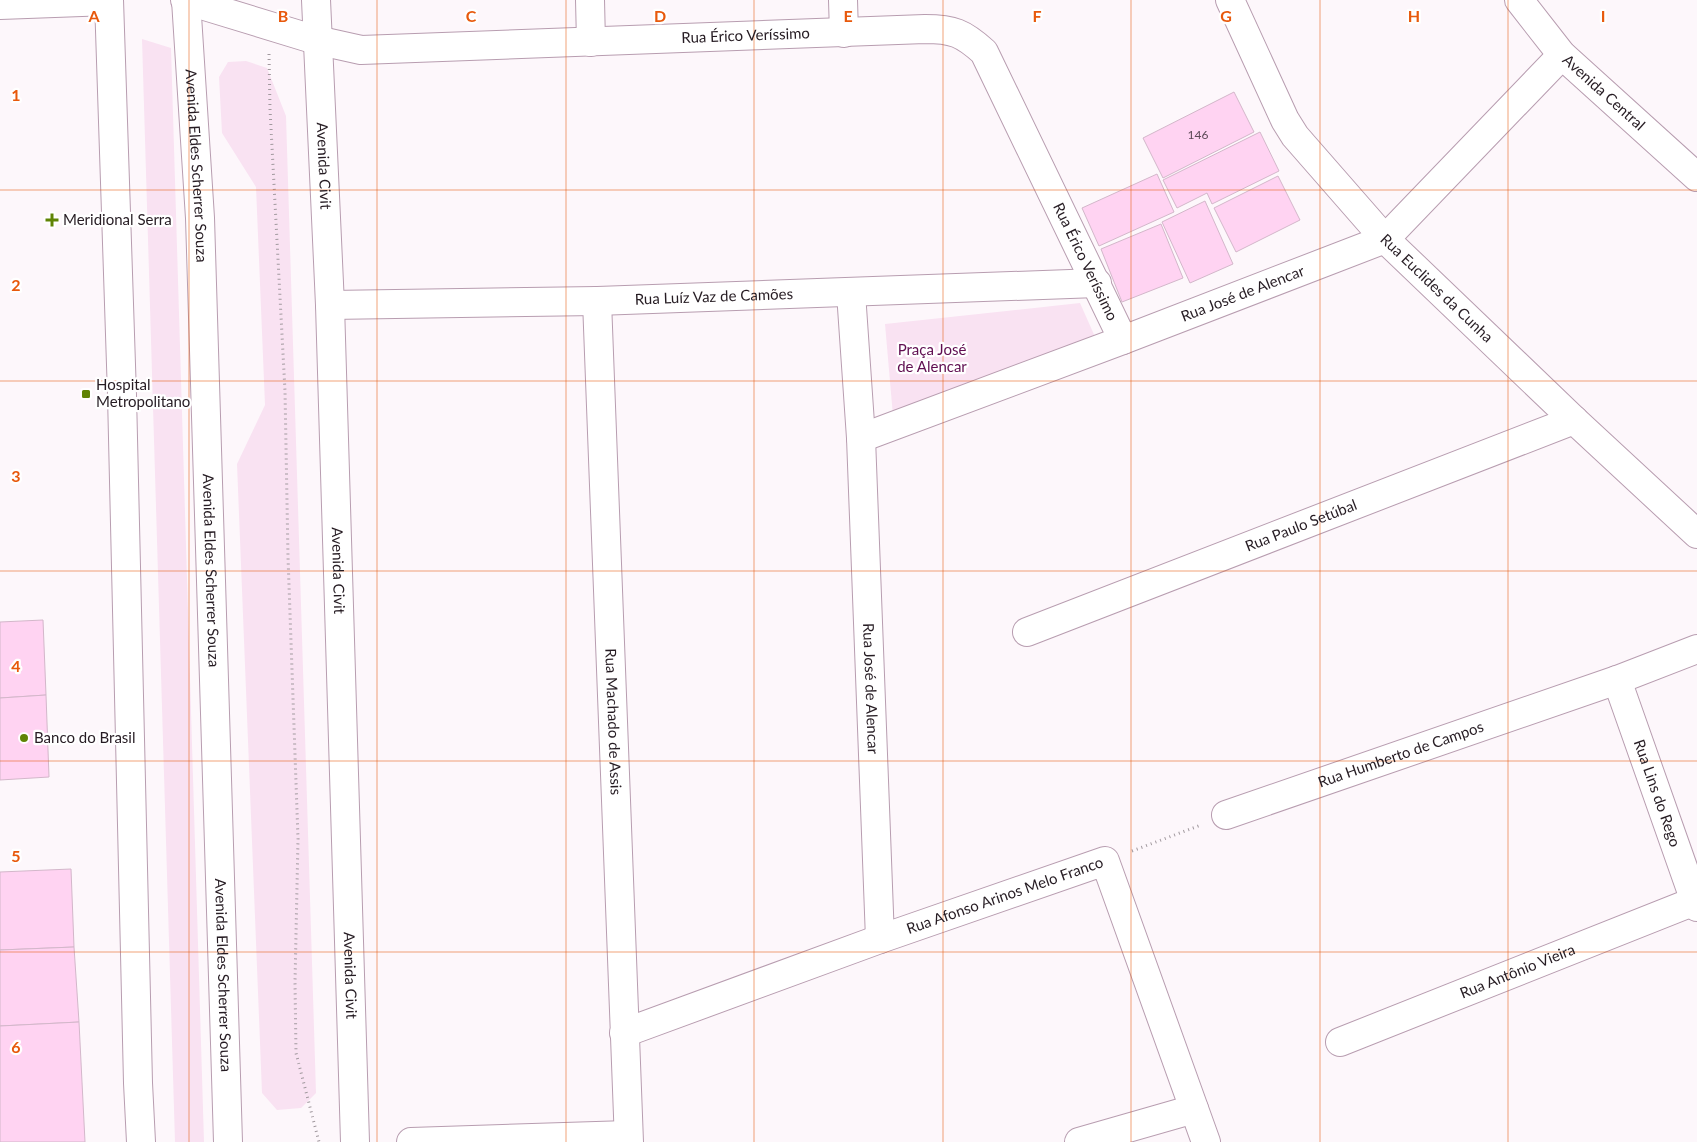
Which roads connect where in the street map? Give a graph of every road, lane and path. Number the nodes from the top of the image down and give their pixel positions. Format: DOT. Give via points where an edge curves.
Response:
graph roads {
  1 [pos="109,0"];
  2 [pos="185,0"];
  3 [pos="316,0"];
  4 [pos="590,0"];
  5 [pos="843,0"];
  6 [pos="1230,0"];
  7 [pos="1519,0"];
  8 [pos="0,5"];
  9 [pos="269,26"];
  10 [pos="844,33"];
  11 [pos="316,40"];
  12 [pos="591,42"];
  13 [pos="1562,55"];
  14 [pos="1692,162"];
  15 [pos="1385,239"];
  16 [pos="1097,283"];
  17 [pos="851,293"];
  18 [pos="597,301"];
  19 [pos="330,305"];
  20 [pos="1124,340"];
  21 [pos="1574,420"];
  22 [pos="860,438"];
  23 [pos="1697,534"];
  24 [pos="1027,632"];
  25 [pos="1697,649"];
  26 [pos="1617,680"];
  27 [pos="1226,815"];
  28 [pos="1105,861"];
  29 [pos="1696,904"];
  30 [pos="880,939"];
  31 [pos="624,1033"];
  32 [pos="1340,1042"];
  33 [pos="1194,1109"];
  34 [pos="628,1138"];
  35 [pos="141,1142"];
  36 [pos="228,1142"];
  37 [pos="319,1142"];
  38 [pos="355,1142"];
  39 [pos="411,1142"];
  40 [pos="1079,1142"];
  41 [pos="1206,1142"];
  1 -- 8 [label="street"];
  1 -- 35 [label="street"];
  2 -- 9 [label="street, Rua Érico Veríssimo"];
  2 -- 36 [label="street, Avenida Eldes Scherrer Souza" via="200,228"];
  3 -- 11 [label="street, Avenida Civit"];
  4 -- 12 [label="street"];
  5 -- 10 [label="street"];
  6 -- 15 [label="street, Rua Euclides da Cunha" via="1295,136"];
  7 -- 13 [label="street, Avenida Central"];
  9 -- 11 [label="street, Rua Érico Veríssimo"];
  9 -- 37 [label="path" via="298,839 296,1053"];
  10 -- 12 [label="street, Rua Érico Veríssimo"];
  10 -- 16 [label="street, Rua Érico Veríssimo" via="944,29 968,38 984,52"];
  11 -- 12 [label="street, Rua Érico Veríssimo" via="361,50"];
  11 -- 19 [label="street, Avenida Civit"];
  13 -- 14 [label="street, Avenida Central"];
  13 -- 15 [label="street, Rua José de Alencar"];
  15 -- 20 [label="street, Rua José de Alencar"];
  15 -- 21 [label="street, Rua Euclides da Cunha"];
  16 -- 17 [label="street, Rua Luíz Vaz de Camões"];
  16 -- 20 [label="street, Rua Érico Veríssimo"];
  17 -- 18 [label="street, Rua Luíz Vaz de Camões"];
  17 -- 22 [label="street, Rua José de Alencar"];
  18 -- 19 [label="street, Rua Luíz Vaz de Camões"];
  18 -- 31 [label="street, Rua Machado de Assis"];
  19 -- 38 [label="street, Avenida Civit"];
  20 -- 22 [label="street, Rua José de Alencar"];
  21 -- 23 [label="street, Rua Euclides da Cunha"];
  21 -- 24 [label="street, Rua Paulo Setúbal"];
  22 -- 30 [label="street, Rua José de Alencar"];
  25 -- 26 [label="street, Rua Humberto de Campos"];
  26 -- 27 [label="street, Rua Humberto de Campos"];
  26 -- 29 [label="street, Rua Lins do Rego"];
  27 -- 28 [label="path"];
  28 -- 30 [label="street, Rua Afonso Arinos Melo Franco"];
  28 -- 33 [label="street, Rua Afonso Arinos Melo Franco"];
  29 -- 32 [label="street, Rua Antônio Vieira"];
  30 -- 31 [label="street, Rua Afonso Arinos Melo Franco"];
  31 -- 34 [label="street, Rua Machado de Assis"];
  33 -- 40 [label="street"];
  33 -- 41 [label="street, Rua Afonso Arinos Melo Franco"];
  34 -- 39 [label="street"];
}
